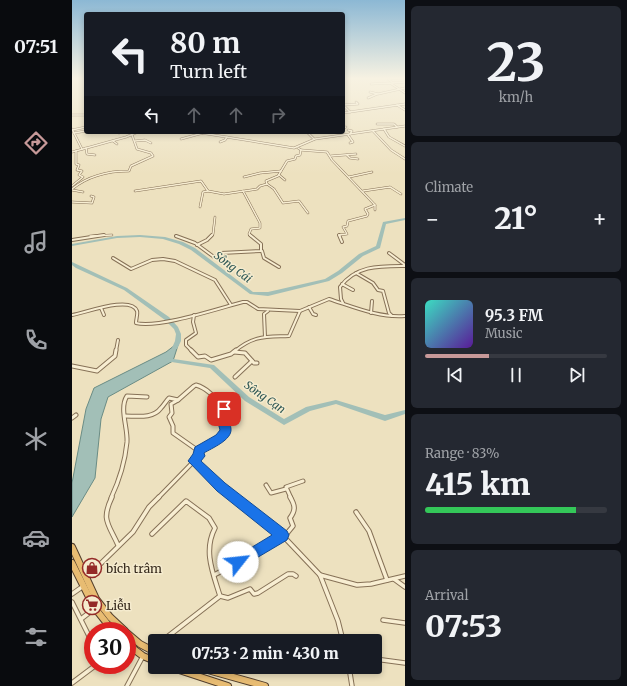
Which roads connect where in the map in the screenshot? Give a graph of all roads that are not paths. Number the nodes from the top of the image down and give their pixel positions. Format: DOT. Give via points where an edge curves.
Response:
graph roads {
  1 [pos="363,110"];
  2 [pos="350,112"];
  3 [pos="345,113"];
  4 [pos="72,115"];
  5 [pos="84,115"];
  6 [pos="377,124"];
  7 [pos="405,126"];
  8 [pos="84,127"];
  9 [pos="397,127"];
  10 [pos="72,129"];
  11 [pos="384,129"];
  12 [pos="348,130"];
  13 [pos="373,131"];
  14 [pos="84,132"];
  15 [pos="74,134"];
  16 [pos="201,134"];
  17 [pos="209,134"];
  18 [pos="309,134"];
  19 [pos="349,134"];
  20 [pos="132,135"];
  21 [pos="344,135"];
  22 [pos="227,137"];
  23 [pos="315,139"];
  24 [pos="181,140"];
  25 [pos="113,141"];
  26 [pos="135,141"];
  27 [pos="220,142"];
  28 [pos="405,142"];
  29 [pos="151,143"];
  30 [pos="350,143"];
  31 [pos="399,143"];
  32 [pos="116,144"];
  33 [pos="405,146"];
  34 [pos="86,148"];
  35 [pos="298,148"];
  36 [pos="82,149"];
  37 [pos="301,150"];
  38 [pos="76,151"];
  39 [pos="72,152"];
  40 [pos="356,154"];
  41 [pos="94,155"];
  42 [pos="347,155"];
  43 [pos="331,156"];
  44 [pos="358,159"];
  45 [pos="405,159"];
  46 [pos="281,172"];
  47 [pos="372,172"];
  48 [pos="279,175"];
  49 [pos="244,177"];
  50 [pos="349,177"];
  51 [pos="285,180"];
  52 [pos="267,184"];
  53 [pos="72,188"];
  54 [pos="135,191"];
  55 [pos="208,191"];
  56 [pos="243,191"];
  57 [pos="362,191"];
  58 [pos="83,192"];
  59 [pos="401,194"];
  60 [pos="91,196"];
  61 [pos="72,202"];
  62 [pos="374,205"];
  63 [pos="200,207"];
  64 [pos="375,210"];
  65 [pos="308,213"];
  66 [pos="216,217"];
  67 [pos="112,235"];
  68 [pos="176,236"];
  69 [pos="72,240"];
  70 [pos="342,242"];
  71 [pos="198,244"];
  72 [pos="262,250"];
  73 [pos="389,253"];
  74 [pos="113,258"];
  75 [pos="405,265"];
  76 [pos="279,267"];
  77 [pos="356,273"];
  78 [pos="342,284"];
  79 [pos="353,290"];
  80 [pos="372,301"];
  81 [pos="343,304"];
  82 [pos="231,305"];
  83 [pos="309,307"];
  84 [pos="101,308"];
  85 [pos="268,310"];
  86 [pos="300,311"];
  87 [pos="371,313"];
  88 [pos="104,314"];
  89 [pos="72,315"];
  90 [pos="194,315"];
  91 [pos="316,315"];
  92 [pos="405,316"];
  93 [pos="393,317"];
  94 [pos="265,337"];
  95 [pos="118,340"];
  96 [pos="234,352"];
  97 [pos="252,361"];
  98 [pos="258,363"];
  99 [pos="72,366"];
  100 [pos="235,377"];
  101 [pos="147,397"];
  102 [pos="178,400"];
  103 [pos="76,415"];
  104 [pos="125,416"];
  105 [pos="72,418"];
  106 [pos="199,450"];
  107 [pos="194,461"];
  108 [pos="303,481"];
  109 [pos="266,485"];
  110 [pos="286,489"];
  111 [pos="356,512"];
  112 [pos="152,534"];
  113 [pos="283,536"];
  114 [pos="118,545"];
  115 [pos="72,547"];
  116 [pos="72,563"];
  117 [pos="214,575"];
  118 [pos="296,576"];
  119 [pos="320,576"];
  120 [pos="405,576"];
  121 [pos="87,577"];
  122 [pos="394,578"];
  123 [pos="387,580"];
  124 [pos="82,587"];
  125 [pos="405,587"];
  126 [pos="72,594"];
  127 [pos="220,596"];
  128 [pos="72,602"];
  129 [pos="94,609"];
  130 [pos="81,619"];
  131 [pos="383,620"];
  132 [pos="105,622"];
  133 [pos="115,622"];
  134 [pos="405,623"];
  135 [pos="84,625"];
  136 [pos="171,634"];
  137 [pos="341,634"];
  138 [pos="136,638"];
  139 [pos="148,646"];
  140 [pos="136,651"];
  141 [pos="143,656"];
  142 [pos="148,658"];
  143 [pos="382,660"];
  144 [pos="405,663"];
  145 [pos="84,674"];
  146 [pos="191,674"];
  147 [pos="222,674"];
  148 [pos="350,674"];
  149 [pos="72,683"];
  150 [pos="128,686"];
  151 [pos="228,686"];
  152 [pos="265,686"];
  153 [pos="352,686"];
  1 -- 2 [label="street"];
  2 -- 3 [label="street"];
  4 -- 5 [label="street"];
  6 -- 9 [label="street" via="394,124"];
  7 -- 9 [label="street"];
  8 -- 10 [label="street"];
  9 -- 11 [label="street"];
  10 -- 15 [label="street"];
  11 -- 13 [label="street"];
  11 -- 31 [label="street"];
  12 -- 19 [label="street" via="352,132"];
  13 -- 19 [label="street"];
  13 -- 45 [label="street" via="391,150"];
  14 -- 15 [label="street"];
  15 -- 36 [label="street"];
  16 -- 24 [label="street"];
  17 -- 22 [label="street"];
  18 -- 23 [label="street"];
  19 -- 21 [label="street"];
  19 -- 30 [label="street" via="353,142"];
  20 -- 25 [label="street"];
  20 -- 26 [label="street"];
  21 -- 23 [label="street"];
  22 -- 27 [label="street"];
  22 -- 35 [label="street"];
  23 -- 35 [label="street" via="305,142"];
  25 -- 32 [label="street"];
  25 -- 34 [label="street"];
  26 -- 29 [label="street" via="145,140"];
  26 -- 53 [label="street" via="137,149 153,156 131,166 129,171 113,171 81,182"];
  28 -- 31 [label="street"];
  31 -- 33 [label="street"];
  34 -- 36 [label="street"];
  34 -- 41 [label="street" via="88,154"];
  35 -- 37 [label="street"];
  36 -- 38 [label="street"];
  37 -- 43 [label="street" via="326,151"];
  37 -- 46 [label="street" via="295,159 287,161"];
  38 -- 39 [label="street"];
  38 -- 53 [label="street" via="76,164 79,165 77,170 82,171 79,175 83,177"];
  40 -- 42 [label="street"];
  42 -- 43 [label="street"];
  42 -- 44 [label="street"];
  43 -- 50 [label="street"];
  46 -- 48 [label="street"];
  46 -- 49 [label="street"];
  47 -- 50 [label="street"];
  48 -- 51 [label="street"];
  48 -- 52 [label="street" via="266,180"];
  50 -- 57 [label="street"];
  52 -- 56 [label="street"];
  52 -- 65 [label="street" via="274,189 283,203 299,201"];
  53 -- 58 [label="street"];
  54 -- 55 [label="street" via="202,181"];
  55 -- 56 [label="street" via="223,194"];
  55 -- 63 [label="street" via="203,192"];
  56 -- 72 [label="street" via="260,226 250,230 249,235 260,244"];
  57 -- 59 [label="street" via="390,187"];
  57 -- 62 [label="street"];
  60 -- 61 [label="street" via="94,197 92,203"];
  62 -- 64 [label="street"];
  62 -- 70 [label="street" via="365,209 368,214 366,216 348,221 343,227 347,234 339,235"];
  66 -- 71 [label="street" via="212,234"];
  67 -- 69 [label="street"];
  68 -- 71 [label="street"];
  71 -- 72 [label="street" via="214,257 221,253"];
  72 -- 76 [label="street" via="264,258"];
  73 -- 75 [label="street"];
  74 -- 82 [label="street" via="131,269 146,261 165,258 175,260 215,280"];
  75 -- 77 [label="street" via="372,266"];
  77 -- 78 [label="street"];
  77 -- 93 [label="street" via="383,291 389,313"];
  78 -- 79 [label="street"];
  78 -- 81 [label="street" via="340,288"];
  80 -- 87 [label="street"];
  81 -- 83 [label="street" via="326,300"];
  81 -- 87 [label="street"];
  82 -- 85 [label="street" via="247,302 258,309"];
  82 -- 90 [label="street"];
  83 -- 86 [label="street"];
  83 -- 91 [label="street"];
  84 -- 88 [label="street"];
  84 -- 89 [label="street"];
  84 -- 90 [label="street" via="128,304 137,310 137,324"];
  85 -- 86 [label="street"];
  85 -- 94 [label="street" via="264,314"];
  86 -- 94 [label="street" via="290,336"];
  87 -- 93 [label="street"];
  90 -- 96 [label="street" via="196,332 186,343 190,351 198,357 206,356 211,360"];
  92 -- 93 [label="street"];
  94 -- 96 [label="street" via="242,345"];
  95 -- 99 [label="street" via="115,356 97,371"];
  96 -- 97 [label="street" via="248,353"];
  97 -- 98 [label="street"];
  97 -- 100 [label="street"];
  101 -- 104 [label="street" via="126,397"];
  102 -- 104 [label="street" via="169,398 151,415"];
  102 -- 106 [label="street" via="171,404 172,413 169,417 173,433"];
  102 -- 106 [label="street" via="193,386 198,385 208,390 226,411 222,418 225,432 220,438"];
  103 -- 105 [label="street"];
  104 -- 114 [label="street" via="124,463 120,479 107,506 105,518"];
  106 -- 107 [label="street" via="199,456"];
  107 -- 113 [label="street" via="221,487"];
  107 -- 114 [label="street" via="149,507 138,527"];
  108 -- 110 [label="street" via="287,486"];
  109 -- 110 [label="street" via="271,493"];
  110 -- 113 [label="street" via="296,509 290,518 293,526"];
  111 -- 123 [label="street" via="369,531"];
  112 -- 117 [label="street" via="186,501 209,518 215,528 210,536 208,558"];
  113 -- 117 [label="street"];
  113 -- 119 [label="street"];
  114 -- 121 [label="street"];
  115 -- 121 [label="highway"];
  116 -- 124 [label="highway"];
  117 -- 127 [label="street"];
  118 -- 127 [label="street" via="288,574 258,593 254,594 250,589 228,598"];
  119 -- 123 [label="street" via="357,585"];
  119 -- 137 [label="street"];
  120 -- 122 [label="street"];
  121 -- 133 [label="highway" via="96,599"];
  122 -- 123 [label="street"];
  122 -- 125 [label="street"];
  124 -- 126 [label="street"];
  124 -- 129 [label="highway"];
  127 -- 136 [label="street"];
  128 -- 130 [label="street"];
  129 -- 130 [label="street"];
  129 -- 132 [label="highway"];
  130 -- 135 [label="street"];
  131 -- 134 [label="street"];
  138 -- 139 [label="highway"];
  140 -- 141 [label="highway"];
  141 -- 142 [label="highway"];
  141 -- 150 [label="street"];
  143 -- 144 [label="street"];
  145 -- 149 [label="street"];
  146 -- 151 [label="highway"];
  147 -- 152 [label="highway"];
  148 -- 153 [label="street"];
}
